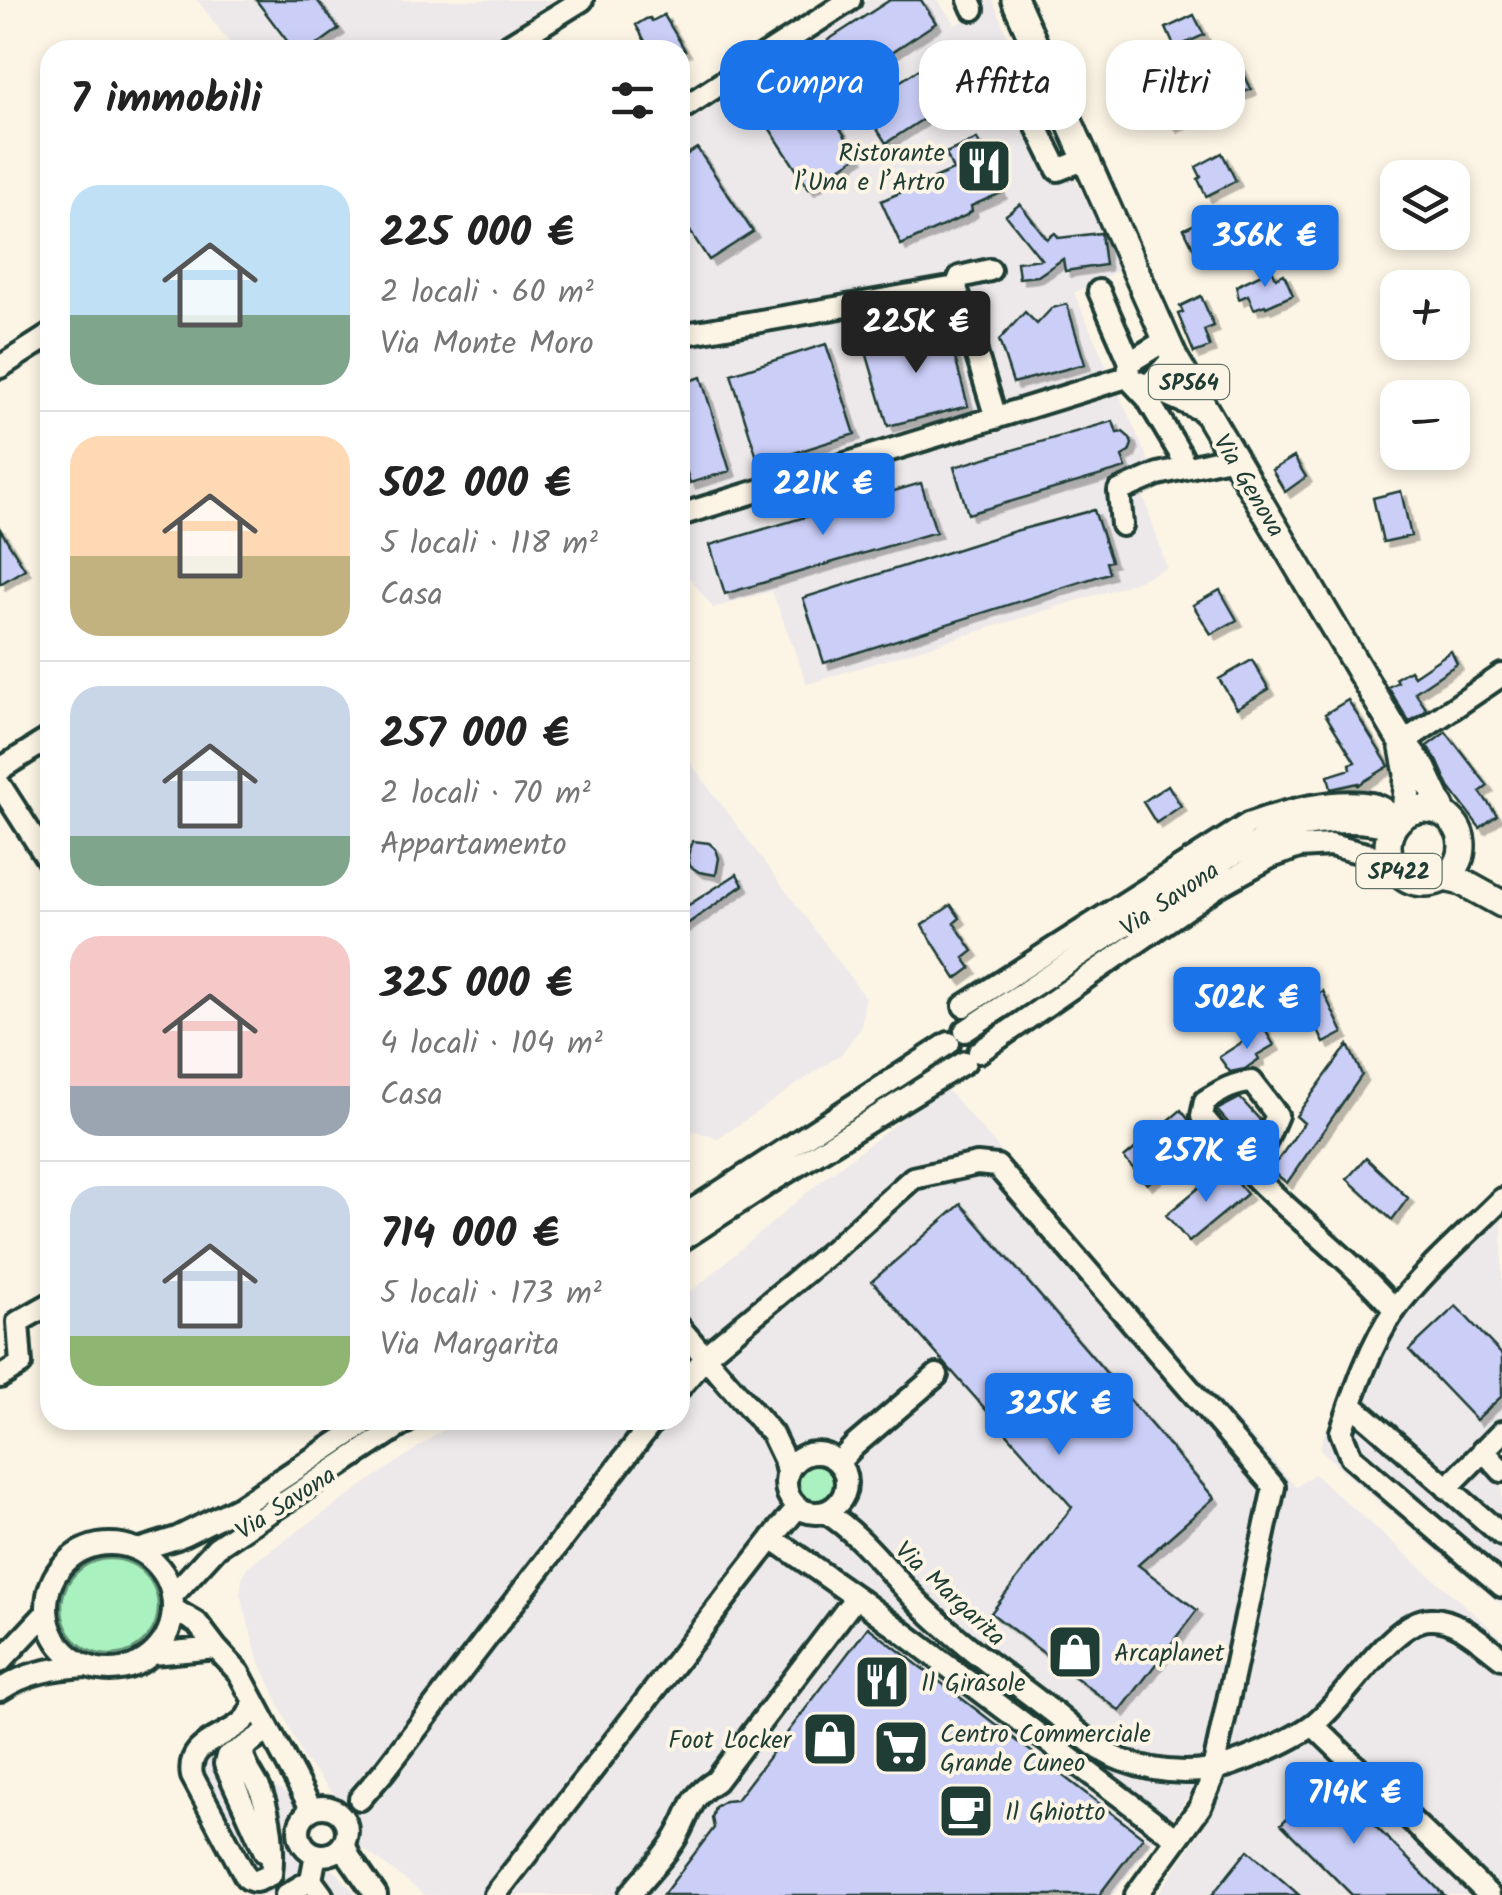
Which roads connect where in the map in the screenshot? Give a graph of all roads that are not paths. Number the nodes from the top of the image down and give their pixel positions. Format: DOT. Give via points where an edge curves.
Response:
graph roads {
  1 [pos="582,0"];
  2 [pos="850,0"];
  3 [pos="1015,0"];
  4 [pos="517,40"];
  5 [pos="690,104"];
  6 [pos="990,270"];
  7 [pos="956,287"];
  8 [pos="1099,291"];
  9 [pos="690,333"];
  10 [pos="40,341"];
  11 [pos="1170,348"];
  12 [pos="0,367"];
  13 [pos="1129,369"];
  14 [pos="1148,386"];
  15 [pos="1206,412"];
  16 [pos="996,418"];
  17 [pos="1181,455"];
  18 [pos="1233,457"];
  19 [pos="690,512"];
  20 [pos="1122,526"];
  21 [pos="1502,675"];
  22 [pos="1402,743"];
  23 [pos="40,745"];
  24 [pos="0,771"];
  25 [pos="0,785"];
  26 [pos="1444,814"];
  27 [pos="1398,821"];
  28 [pos="40,848"];
  29 [pos="1462,848"];
  30 [pos="1391,860"];
  31 [pos="1444,878"];
  32 [pos="1502,894"];
  33 [pos="1502,904"];
  34 [pos="964,1006"];
  35 [pos="1257,1180"];
  36 [pos="1502,1199"];
  37 [pos="690,1211"];
  38 [pos="690,1234"];
  39 [pos="40,1310"];
  40 [pos="1395,1310"];
  41 [pos="690,1340"];
  42 [pos="704,1358"];
  43 [pos="690,1375"];
  44 [pos="937,1375"];
  45 [pos="0,1376"];
  46 [pos="1351,1404"];
  47 [pos="356,1430"];
  48 [pos="394,1430"];
  49 [pos="646,1430"];
  50 [pos="1502,1432"];
  51 [pos="772,1434"];
  52 [pos="1483,1450"];
  53 [pos="826,1457"];
  54 [pos="1502,1471"];
  55 [pos="1447,1488"];
  56 [pos="791,1490"];
  57 [pos="844,1494"];
  58 [pos="825,1512"];
  59 [pos="774,1535"];
  60 [pos="1502,1535"];
  61 [pos="864,1546"];
  62 [pos="138,1550"];
  63 [pos="1502,1586"];
  64 [pos="856,1597"];
  65 [pos="173,1603"];
  66 [pos="46,1613"];
  67 [pos="216,1648"];
  68 [pos="153,1654"];
  69 [pos="1502,1658"];
  70 [pos="0,1662"];
  71 [pos="86,1666"];
  72 [pos="0,1690"];
  73 [pos="254,1702"];
  74 [pos="1313,1725"];
  75 [pos="269,1730"];
  76 [pos="1214,1769"];
  77 [pos="252,1796"];
  78 [pos="312,1810"];
  79 [pos="340,1816"];
  80 [pos="1177,1839"];
  81 [pos="329,1851"];
  82 [pos="270,1874"];
  83 [pos="371,1888"];
  84 [pos="302,1891"];
  85 [pos="495,1895"];
  86 [pos="630,1895"];
  87 [pos="1136,1895"];
  88 [pos="1489,1895"];
  1 -- 4 [label="street"];
  2 -- 5 [label="street"];
  3 -- 11 [label="main road, Via Genova / SP564"];
  6 -- 7 [label="street" via="960,277"];
  7 -- 9 [label="street"];
  7 -- 16 [label="street"];
  8 -- 13 [label="street"];
  10 -- 12 [label="street"];
  11 -- 13 [label="street"];
  11 -- 14 [label="street"];
  11 -- 15 [label="main road, Via Genova / SP564"];
  13 -- 14 [label="street"];
  13 -- 16 [label="street"];
  13 -- 17 [label="street"];
  14 -- 15 [label="street"];
  15 -- 18 [label="main road, Via Genova / SP564"];
  16 -- 19 [label="street"];
  18 -- 20 [label="street" via="1158,474 1119,491"];
  18 -- 22 [label="main road, Via Genova / SP564"];
  21 -- 22 [label="street"];
  22 -- 26 [label="main road, Via Genova / SP564" via="1422,766"];
  22 -- 27 [label="main road, Via Genova / SP564" via="1408,774"];
  23 -- 24 [label="street"];
  25 -- 28 [label="street"];
  26 -- 27 [label="main road, SP422" via="1424,809"];
  26 -- 29 [label="main road, SP422" via="1458,828"];
  27 -- 30 [label="main road, SP422"];
  27 -- 34 [label="street" via="1372,804 1327,804 1248,824"];
  27 -- 37 [label="street, Via Savona / SP422" via="1271,836 1229,857"];
  29 -- 31 [label="main road, SP422"];
  29 -- 32 [label="main road, SP422"];
  30 -- 31 [label="main road, SP422" via="1419,882"];
  30 -- 38 [label="street, Via Savona / SP422" via="1330,845 1271,856 972,1057"];
  31 -- 33 [label="main road, SP422"];
  35 -- 40 [label="street"];
  36 -- 40 [label="street"];
  39 -- 45 [label="street" via="18,1322 21,1364"];
  40 -- 46 [label="street"];
  41 -- 42 [label="street"];
  42 -- 43 [label="street"];
  42 -- 51 [label="street"];
  42 -- 76 [label="street" via="914,1178 997,1166 1274,1487"];
  44 -- 53 [label="street" via="854,1446"];
  46 -- 55 [label="street"];
  46 -- 63 [label="street" via="1341,1432 1351,1457"];
  47 -- 62 [label="street, Via Savona" via="238,1507"];
  48 -- 65 [label="street, Via Savona" via="217,1547"];
  49 -- 79 [label="street" via="385,1770"];
  50 -- 52 [label="street"];
  51 -- 53 [label="street"];
  51 -- 56 [label="street"];
  52 -- 54 [label="street"];
  52 -- 55 [label="street"];
  53 -- 56 [label="street" via="794,1462"];
  53 -- 57 [label="street" via="846,1478"];
  55 -- 60 [label="street"];
  56 -- 58 [label="street" via="806,1512"];
  56 -- 59 [label="street"];
  57 -- 58 [label="street"];
  57 -- 61 [label="street"];
  58 -- 61 [label="street, Via Margarita"];
  59 -- 64 [label="street"];
  59 -- 85 [label="street"];
  61 -- 76 [label="street, Via Margarita" via="962,1642 1117,1759 1168,1773"];
  62 -- 65 [label="street" via="160,1569"];
  62 -- 66 [label="street" via="119,1544 82,1550 54,1576"];
  64 -- 80 [label="street"];
  64 -- 86 [label="street" via="690,1806 680,1831"];
  65 -- 67 [label="street"];
  65 -- 68 [label="street" via="170,1626"];
  66 -- 70 [label="street"];
  66 -- 71 [label="street" via="59,1645"];
  67 -- 68 [label="street"];
  67 -- 73 [label="street" via="240,1672"];
  68 -- 71 [label="street" via="121,1670"];
  69 -- 74 [label="street, Via Margarita" via="1450,1622 1416,1622"];
  71 -- 72 [label="street" via="30,1674"];
  73 -- 75 [label="street"];
  73 -- 82 [label="street" via="245,1720 196,1751 190,1763 246,1877 257,1882"];
  74 -- 76 [label="street, Via Margarita"];
  74 -- 88 [label="street"];
  75 -- 77 [label="street" via="244,1746"];
  75 -- 78 [label="street"];
  76 -- 80 [label="street" via="1200,1807"];
  77 -- 82 [label="street" via="274,1850"];
  77 -- 82 [label="street" via="236,1810"];
  78 -- 79 [label="street" via="328,1807"];
  78 -- 81 [label="street" via="301,1821 303,1845"];
  79 -- 81 [label="street" via="347,1829"];
  80 -- 87 [label="street"];
  81 -- 83 [label="street"];
  81 -- 84 [label="street"];
}
